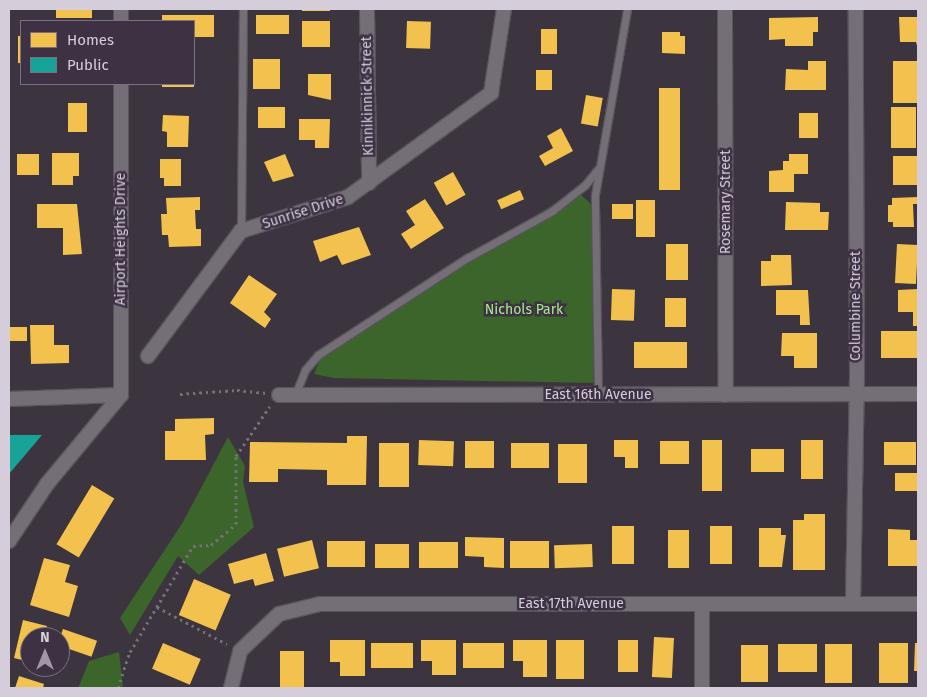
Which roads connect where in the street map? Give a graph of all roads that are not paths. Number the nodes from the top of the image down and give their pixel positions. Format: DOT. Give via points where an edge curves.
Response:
graph roads {
  1 [pos="243,9"];
  2 [pos="367,9"];
  3 [pos="504,9"];
  4 [pos="627,9"];
  5 [pos="725,9"];
  6 [pos="856,9"];
  7 [pos="121,85"];
  8 [pos="599,168"];
  9 [pos="369,183"];
  10 [pos="241,232"];
  11 [pos="148,356"];
  12 [pos="856,394"];
  13 [pos="918,394"];
  14 [pos="121,395"];
  15 [pos="279,395"];
  16 [pos="295,395"];
  17 [pos="598,395"];
  18 [pos="726,395"];
  19 [pos="9,399"];
  20 [pos="9,541"];
  21 [pos="702,604"];
  22 [pos="853,604"];
  23 [pos="918,604"];
  24 [pos="231,688"];
  25 [pos="702,688"];
  1 -- 10 [label="lane"];
  2 -- 9 [label="street, Kinnikinnick Street"];
  3 -- 9 [label="street, Sunrise Drive" via="492,93"];
  4 -- 8 [label="lane"];
  5 -- 18 [label="street, Rosemary Street"];
  6 -- 12 [label="street, Columbine Street"];
  7 -- 14 [label="street, Airport Heights Drive"];
  8 -- 16 [label="lane" via="585,185 552,211 467,258 318,355 305,370"];
  8 -- 17 [label="lane" via="595,195"];
  9 -- 10 [label="street, Sunrise Drive" via="348,197"];
  10 -- 11 [label="street"];
  12 -- 13 [label="street, East 16th Avenue"];
  12 -- 18 [label="street, East 16th Avenue"];
  12 -- 22 [label="street, Columbine Street"];
  14 -- 19 [label="street"];
  14 -- 20 [label="street" via="47,484"];
  15 -- 16 [label="street, East 16th Avenue"];
  16 -- 17 [label="street, East 16th Avenue"];
  17 -- 18 [label="street, East 16th Avenue"];
  21 -- 22 [label="street, East 17th Avenue"];
  21 -- 24 [label="street, East 17th Avenue" via="320,604 280,614 240,651"];
  21 -- 25 [label="street"];
  22 -- 23 [label="street, East 17th Avenue"];
}
